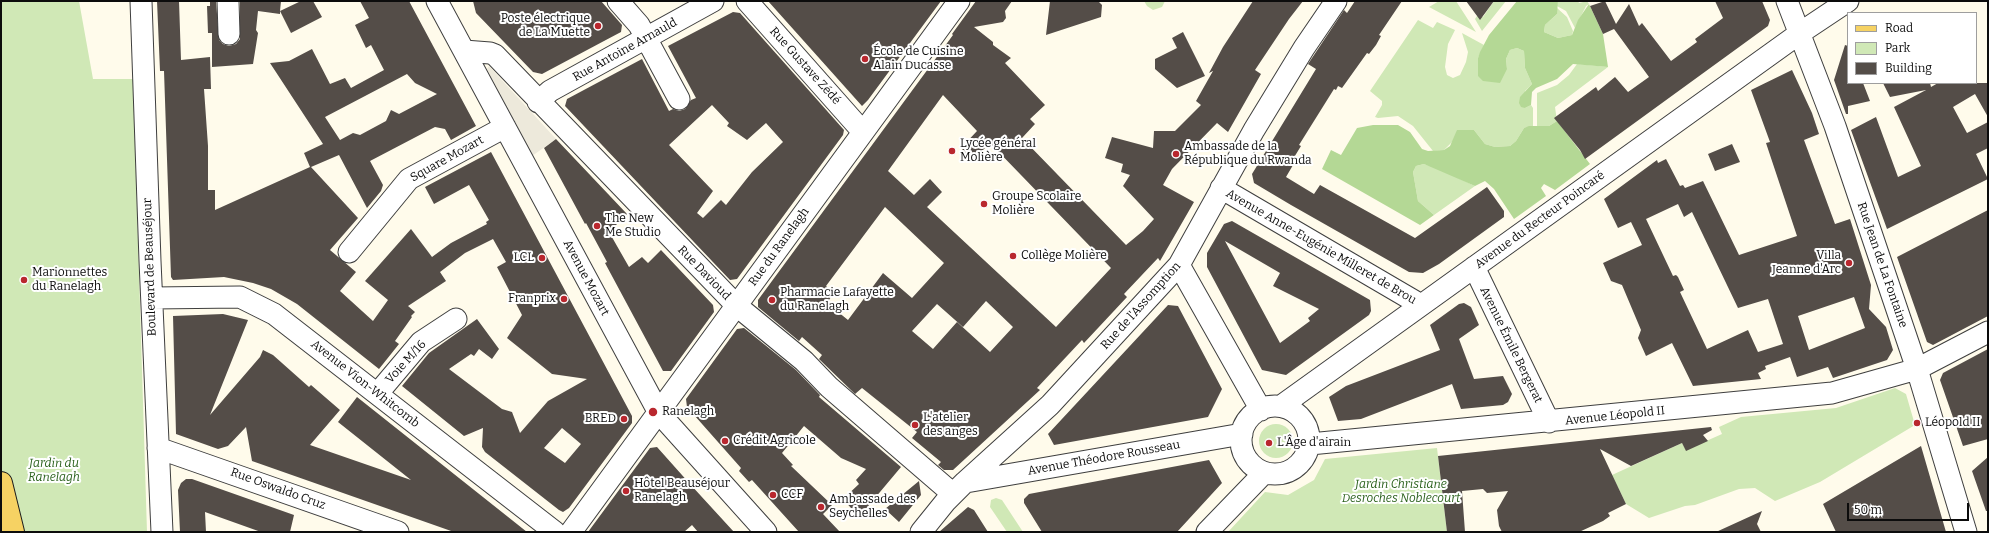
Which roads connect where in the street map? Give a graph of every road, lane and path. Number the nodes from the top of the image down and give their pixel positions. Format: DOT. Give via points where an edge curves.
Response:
graph roads {
  1 [pos="141,1"];
  2 [pos="228,1"];
  3 [pos="618,1"];
  4 [pos="713,1"];
  5 [pos="747,1"];
  6 [pos="959,1"];
  7 [pos="1336,1"];
  8 [pos="1787,1"];
  9 [pos="1848,1"];
  10 [pos="444,4"];
  11 [pos="1800,33"];
  12 [pos="229,34"];
  13 [pos="647,39"];
  14 [pos="464,51"];
  15 [pos="679,99"];
  16 [pos="538,102"];
  17 [pos="505,127"];
  18 [pos="863,132"];
  19 [pos="1221,188"];
  20 [pos="349,252"];
  21 [pos="1179,265"];
  22 [pos="1474,267"];
  23 [pos="152,298"];
  24 [pos="1421,305"];
  25 [pos="737,306"];
  26 [pos="456,319"];
  27 [pos="1988,332"];
  28 [pos="1917,369"];
  29 [pos="378,394"];
  30 [pos="1281,406"];
  31 [pos="1261,410"];
  32 [pos="659,413"];
  33 [pos="1549,422"];
  34 [pos="1242,434"];
  35 [pos="1310,444"];
  36 [pos="158,448"];
  37 [pos="1264,473"];
  38 [pos="1,484"];
  39 [pos="959,488"];
  40 [pos="13,532"];
  41 [pos="162,532"];
  42 [pos="398,532"];
  43 [pos="555,532"];
  44 [pos="571,532"];
  45 [pos="766,532"];
  46 [pos="921,532"];
  47 [pos="1207,532"];
  48 [pos="1966,532"];
  1 -- 23 [label="street, Boulevard de Beauséjour"];
  2 -- 12 [label="street"];
  3 -- 13 [label="street" via="639,25"];
  4 -- 13 [label="street, Rue Antoine Arnauld"];
  5 -- 18 [label="street, Rue Gustave Zédé"];
  6 -- 18 [label="street, Rue du Ranelagh"];
  7 -- 19 [label="street, Rue de l'Assomption" via="1304,48"];
  8 -- 11 [label="street, Rue Jean de La Fontaine"];
  9 -- 11 [label="street, Avenue du Recteur Poincaré"];
  10 -- 14 [label="street, Avenue Mozart"];
  11 -- 22 [label="street, Avenue du Recteur Poincaré"];
  11 -- 28 [label="street, Rue Jean de La Fontaine" via="1835,126"];
  13 -- 15 [label="street"];
  13 -- 16 [label="street, Rue Antoine Arnauld" via="550,91"];
  14 -- 16 [label="street, Rue Davioud" via="495,55"];
  14 -- 17 [label="street, Avenue Mozart"];
  16 -- 25 [label="street, Rue Davioud"];
  17 -- 20 [label="street, Square Mozart" via="409,179"];
  17 -- 32 [label="street, Avenue Mozart"];
  18 -- 25 [label="street, Rue du Ranelagh"];
  19 -- 21 [label="street, Rue de l'Assomption"];
  19 -- 24 [label="street, Avenue Anne-Eugénie Milleret de Brou"];
  21 -- 31 [label="street"];
  21 -- 39 [label="street, Rue de l'Assomption" via="1050,406"];
  22 -- 24 [label="street, Avenue du Recteur Poincaré"];
  22 -- 33 [label="street, Avenue Émile Bergerat"];
  23 -- 29 [label="street, Avenue Vion-Whitcomb" via="240,296 274,314"];
  23 -- 36 [label="street, Boulevard de Beauséjour"];
  24 -- 30 [label="street, Avenue du Recteur Poincaré"];
  25 -- 32 [label="street, Rue du Ranelagh"];
  25 -- 39 [label="street, Rue Davioud" via="804,362 829,387"];
  26 -- 29 [label="street, Voie M/16" via="421,342"];
  27 -- 28 [label="street, Avenue Léopold II"];
  28 -- 33 [label="street, Avenue Léopold II" via="1832,393"];
  28 -- 48 [label="street, Rue Jean de La Fontaine"];
  29 -- 43 [label="street, Avenue Vion-Whitcomb"];
  30 -- 31 [label="street"];
  30 -- 35 [label="street" via="1290,409 1304,422 1309,432"];
  31 -- 34 [label="street" via="1248,419"];
  32 -- 44 [label="street, Rue du Ranelagh"];
  32 -- 45 [label="street, Avenue Mozart"];
  33 -- 35 [label="street, Avenue Léopold II"];
  34 -- 37 [label="street" via="1243,453 1248,461"];
  34 -- 39 [label="street, Avenue Théodore Rousseau"];
  35 -- 37 [label="street" via="1307,454 1295,469 1274,475"];
  36 -- 41 [label="street, Boulevard de Beauséjour"];
  36 -- 42 [label="street, Rue Oswaldo Cruz"];
  37 -- 47 [label="street"];
  38 -- 40 [label="main road"];
  39 -- 46 [label="street, Rue de l'Assomption"];
}
